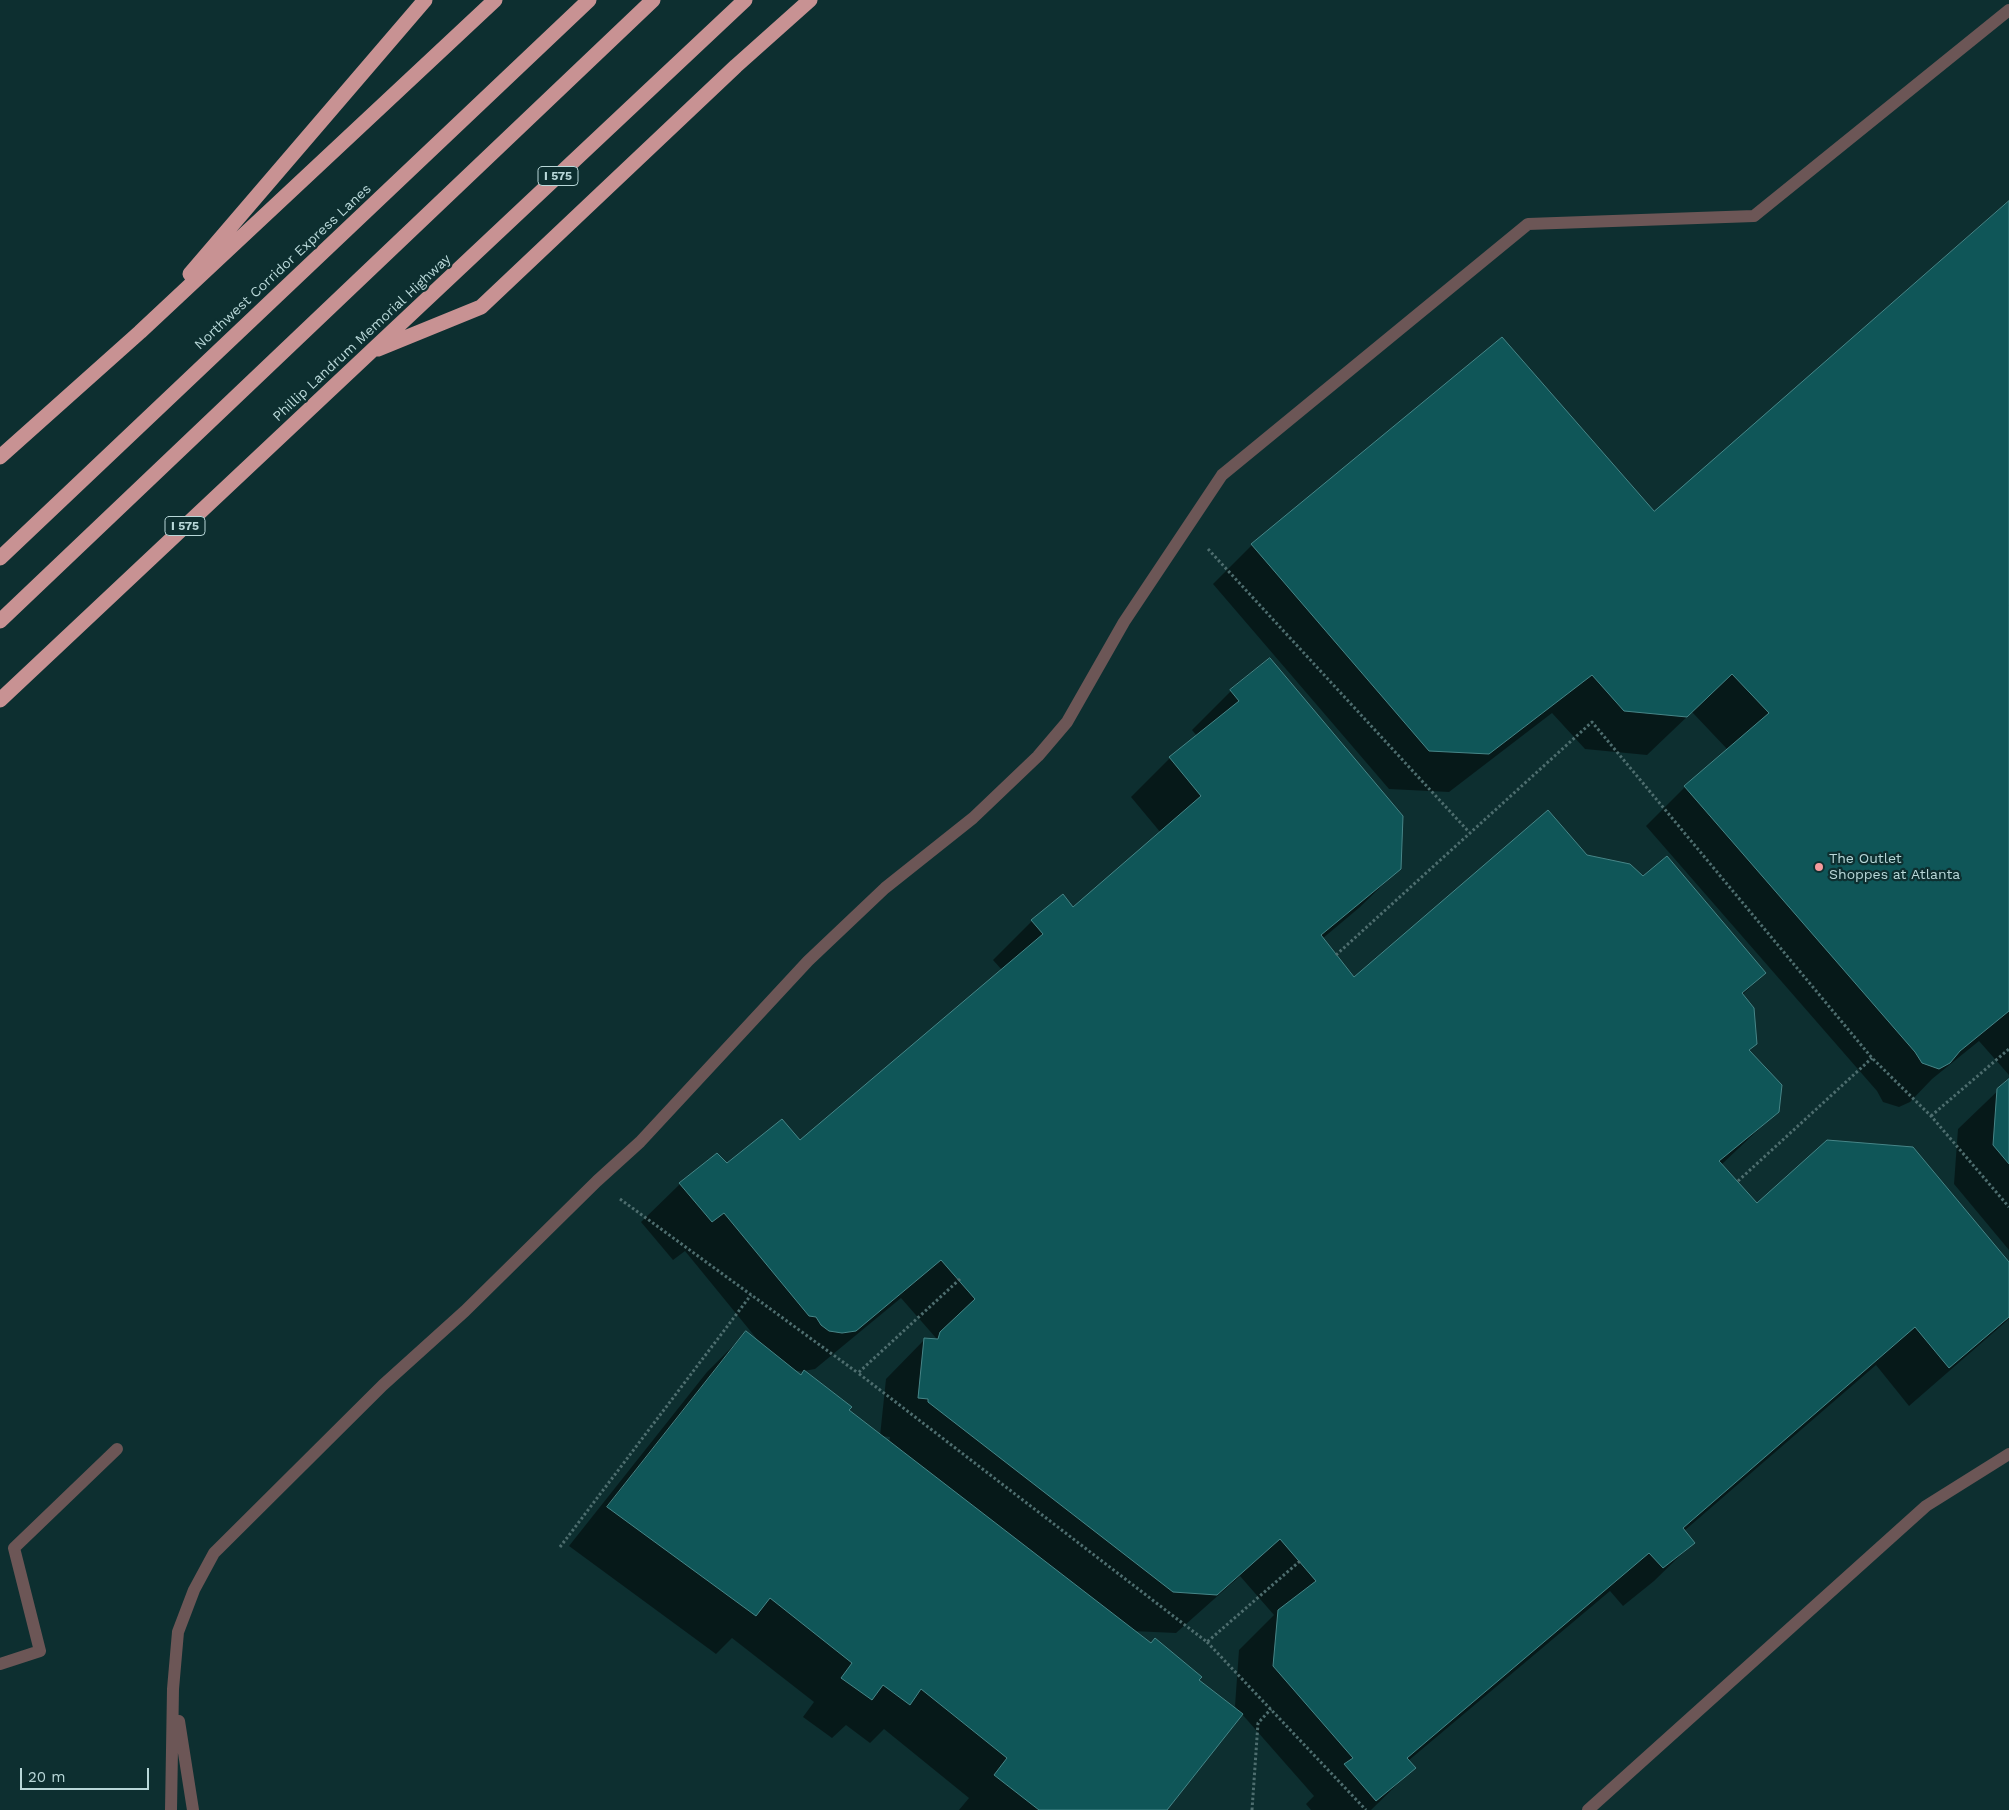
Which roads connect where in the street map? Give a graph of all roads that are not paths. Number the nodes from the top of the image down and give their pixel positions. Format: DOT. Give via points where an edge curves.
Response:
graph roads {
  1 [pos="425,0"];
  2 [pos="495,0"];
  3 [pos="589,0"];
  4 [pos="653,0"];
  5 [pos="745,0"];
  6 [pos="810,0"];
  7 [pos="2009,10"];
  8 [pos="140,332"];
  9 [pos="370,352"];
  10 [pos="0,457"];
  11 [pos="0,558"];
  12 [pos="0,621"];
  13 [pos="0,700"];
  14 [pos="117,1449"];
  15 [pos="2009,1454"];
  16 [pos="0,1664"];
  17 [pos="173,1689"];
  18 [pos="171,1810"];
  19 [pos="193,1810"];
  20 [pos="1588,1810"];
  1 -- 8 [label="highway"];
  2 -- 8 [label="highway"];
  3 -- 11 [label="highway, Northwest Corridor Express Lanes"];
  4 -- 12 [label="highway"];
  5 -- 9 [label="highway, Phillip Landrum Memorial Highway / I 575"];
  6 -- 9 [label="highway" via="728,73 481,307"];
  7 -- 17 [label="lane" via="1754,216 1528,224 1222,475 1124,622 1067,722 1038,756 973,818 885,888 822,948 640,1142 596,1181 465,1311 383,1385 214,1553 194,1590 178,1632"];
  8 -- 10 [label="highway"];
  9 -- 13 [label="highway, Phillip Landrum Memorial Highway / I 575"];
  14 -- 16 [label="lane" via="14,1548 40,1650"];
  15 -- 20 [label="lane" via="1926,1506"];
  17 -- 18 [label="lane"];
  17 -- 19 [label="lane"];
}
